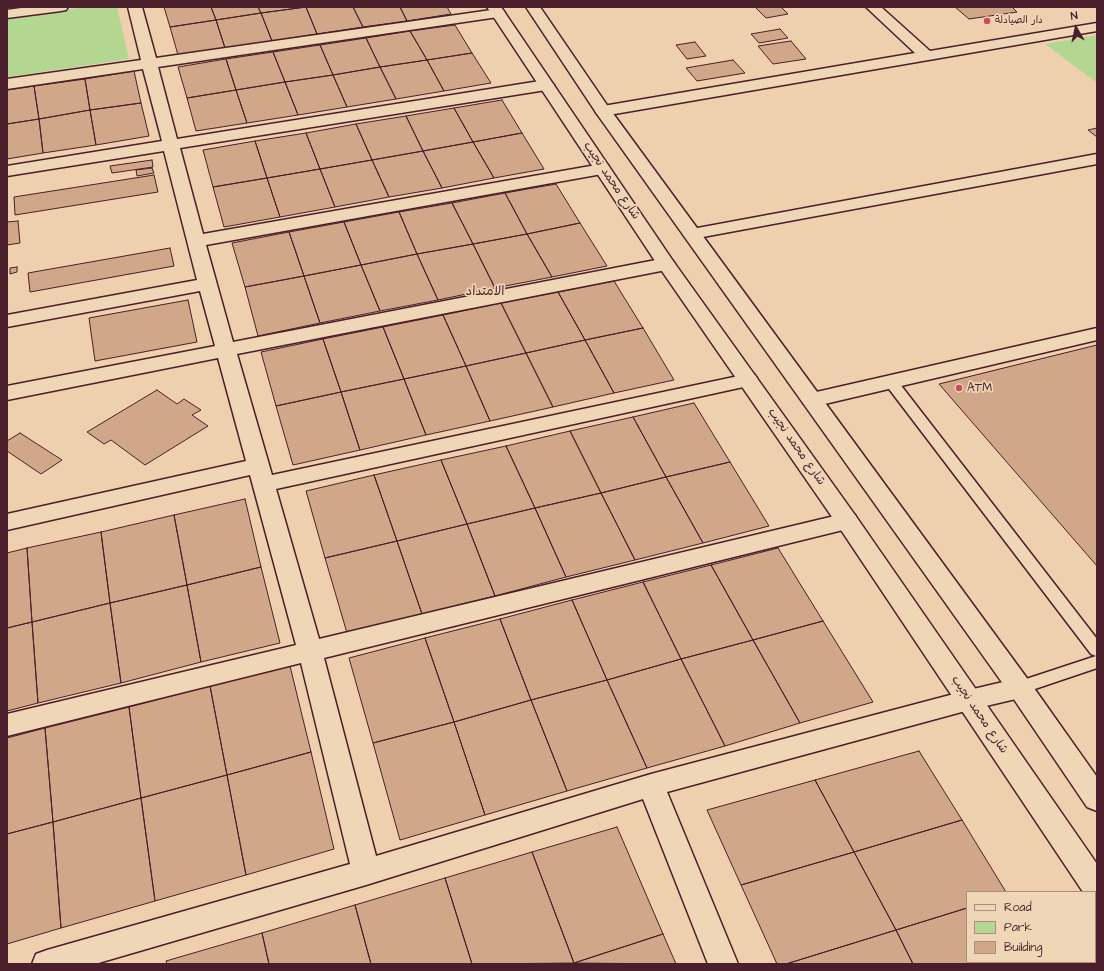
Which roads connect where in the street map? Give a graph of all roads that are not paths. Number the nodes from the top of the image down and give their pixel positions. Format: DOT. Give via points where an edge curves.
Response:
graph roads {
  1 [pos="62,7"];
  2 [pos="136,7"];
  3 [pos="533,7"];
  4 [pos="873,7"];
  5 [pos="496,10"];
  6 [pos="7,14"];
  7 [pos="1097,27"];
  8 [pos="926,55"];
  9 [pos="149,64"];
  10 [pos="7,84"];
  11 [pos="546,85"];
  12 [pos="603,111"];
  13 [pos="171,144"];
  14 [pos="1097,159"];
  15 [pos="602,169"];
  16 [pos="7,170"];
  17 [pos="692,234"];
  18 [pos="196,241"];
  19 [pos="666,264"];
  20 [pos="207,284"];
  21 [pos="7,321"];
  22 [pos="1097,334"];
  23 [pos="226,350"];
  24 [pos="748,380"];
  25 [pos="891,382"];
  26 [pos="7,393"];
  27 [pos="812,400"];
  28 [pos="261,475"];
  29 [pos="847,521"];
  30 [pos="7,522"];
  31 [pos="310,650"];
  32 [pos="1097,650"];
  33 [pos="1097,662"];
  34 [pos="1020,688"];
  35 [pos="969,700"];
  36 [pos="7,725"];
  37 [pos="651,785"];
  38 [pos="1097,799"];
  39 [pos="366,872"];
  40 [pos="1097,888"];
  41 [pos="47,964"];
  42 [pos="723,964"];
  1 -- 6 [label="street"];
  2 -- 9 [label="street"];
  3 -- 12 [label="street"];
  4 -- 8 [label="street"];
  5 -- 9 [label="street"];
  5 -- 11 [label="street, شارع محمد نجيب"];
  7 -- 8 [label="street"];
  8 -- 12 [label="street"];
  9 -- 10 [label="street"];
  9 -- 13 [label="street"];
  11 -- 13 [label="street"];
  11 -- 15 [label="street, شارع محمد نجيب"];
  12 -- 17 [label="street"];
  13 -- 16 [label="street"];
  13 -- 18 [label="street"];
  14 -- 17 [label="street"];
  15 -- 18 [label="street"];
  15 -- 19 [label="street, شارع محمد نجيب"];
  17 -- 27 [label="street"];
  18 -- 20 [label="street"];
  19 -- 23 [label="street"];
  19 -- 24 [label="street, شارع محمد نجيب"];
  20 -- 21 [label="street"];
  20 -- 23 [label="street"];
  22 -- 25 [label="street"];
  23 -- 26 [label="street"];
  23 -- 28 [label="street"];
  24 -- 28 [label="street"];
  24 -- 29 [label="street, شارع محمد نجيب"];
  25 -- 27 [label="street"];
  25 -- 32 [label="lane"];
  27 -- 34 [label="street"];
  28 -- 30 [label="street"];
  28 -- 31 [label="street"];
  29 -- 31 [label="street"];
  29 -- 35 [label="street, شارع محمد نجيب"];
  31 -- 36 [label="street"];
  31 -- 39 [label="street"];
  33 -- 34 [label="lane"];
  34 -- 35 [label="street"];
  34 -- 38 [label="street"];
  35 -- 37 [label="street"];
  35 -- 40 [label="street, شارع محمد نجيب"];
  37 -- 39 [label="street"];
  37 -- 42 [label="street"];
  39 -- 41 [label="street"];
}
